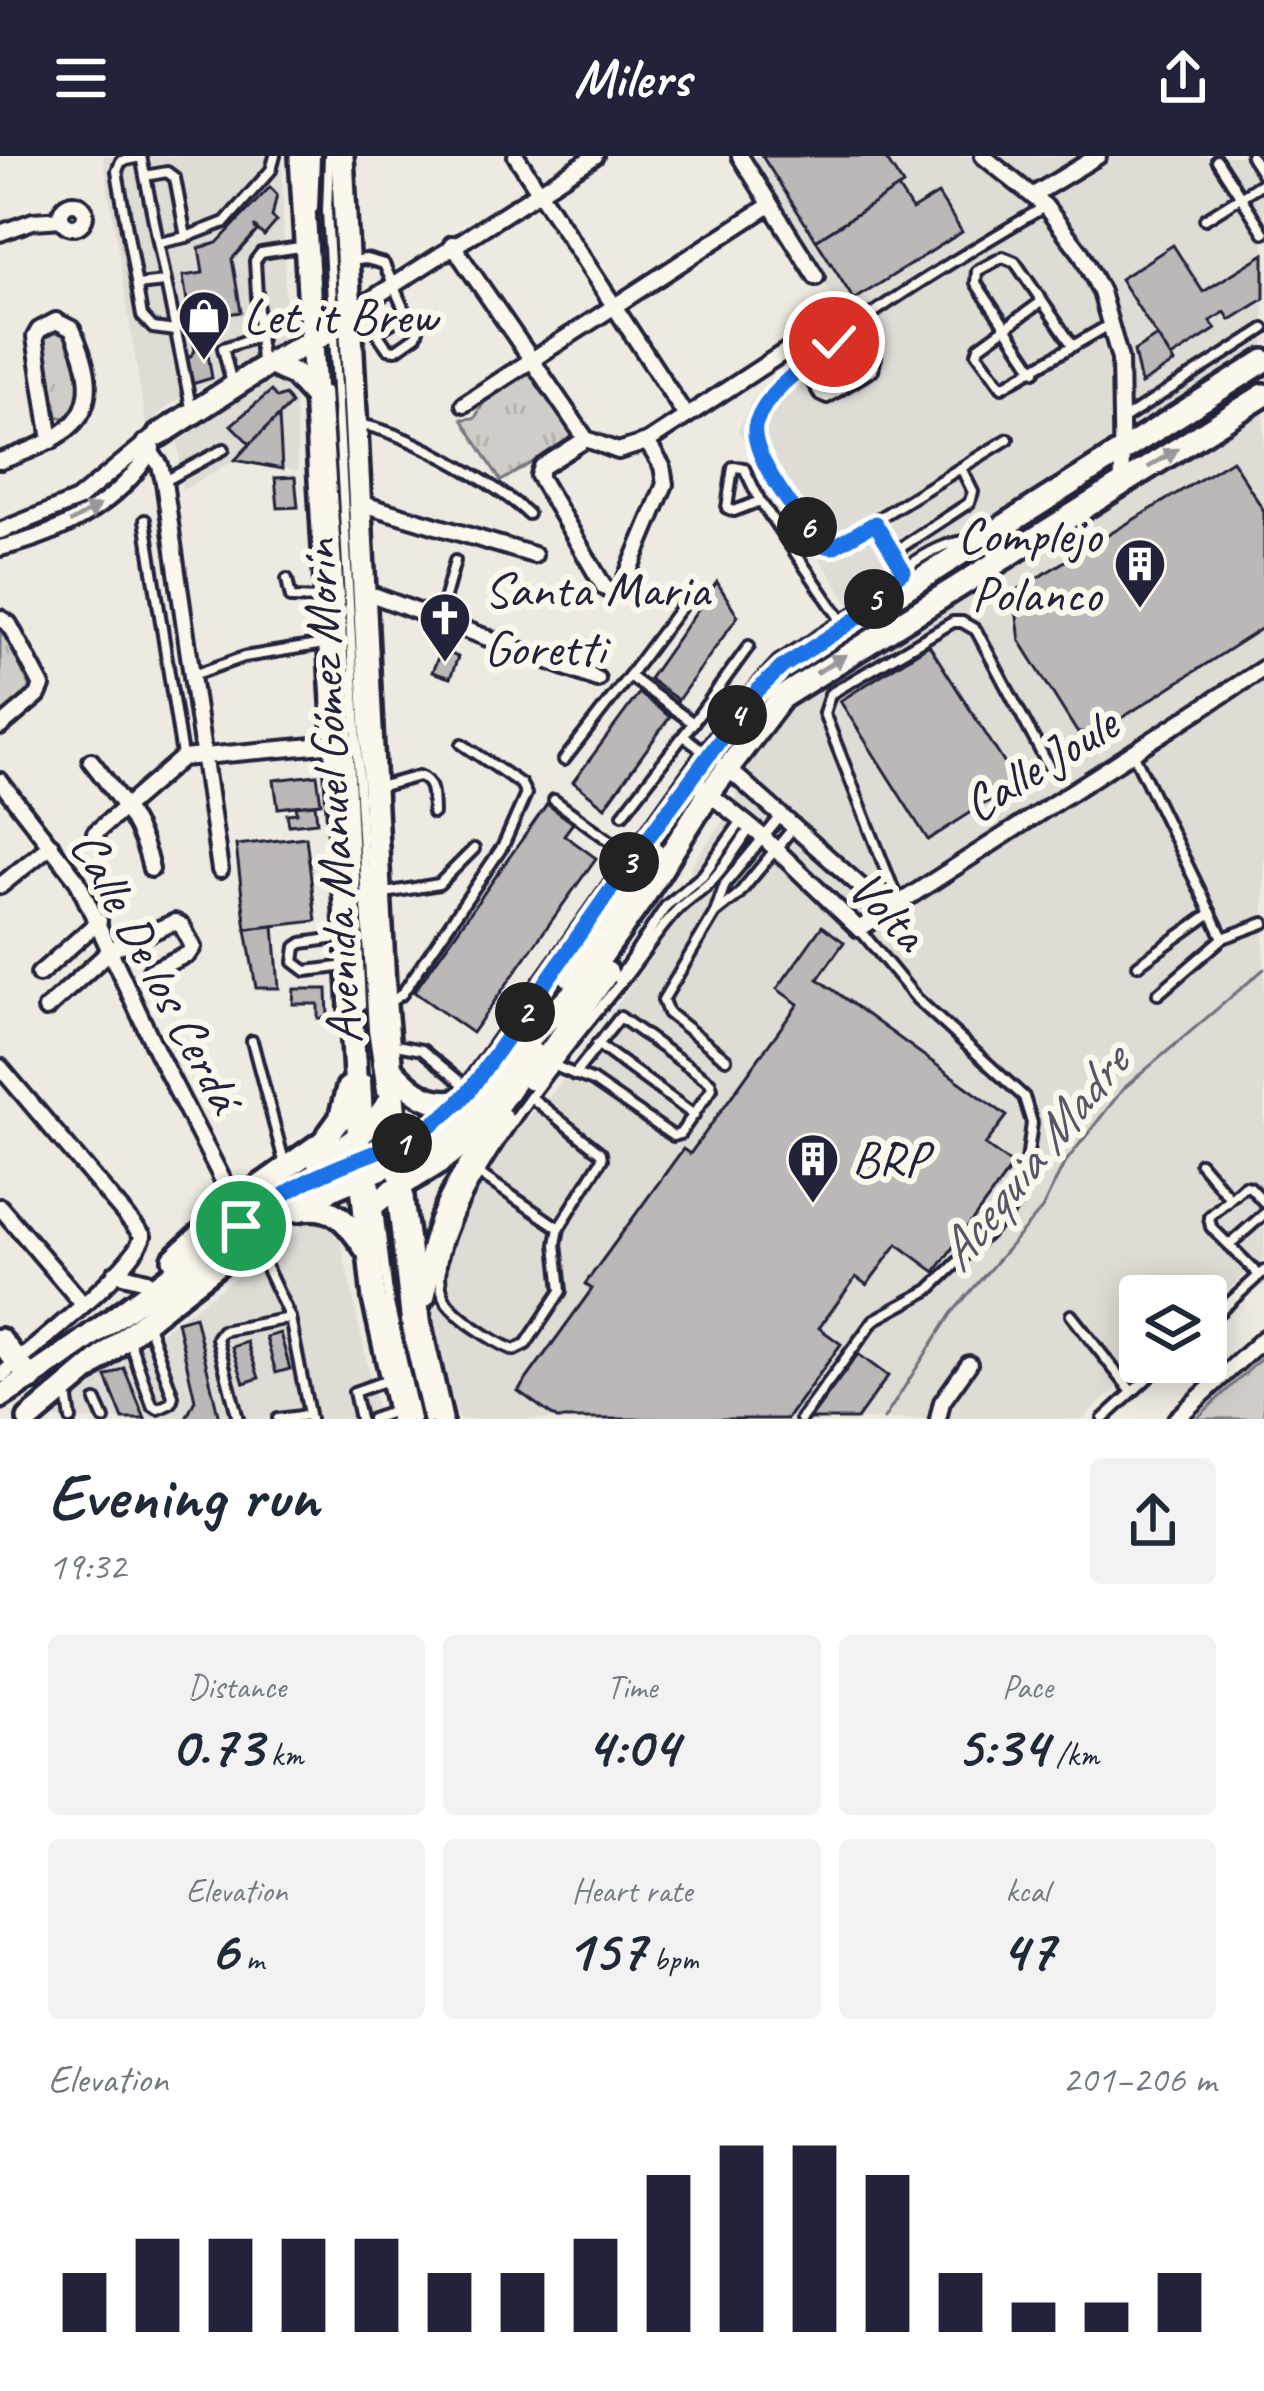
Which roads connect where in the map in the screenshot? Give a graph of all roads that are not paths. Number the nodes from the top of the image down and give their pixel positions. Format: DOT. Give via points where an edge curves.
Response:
graph roads {
  1 [pos="275,156"];
  2 [pos="301,156"];
  3 [pos="315,156"];
  4 [pos="329,156"];
  5 [pos="342,156"];
  6 [pos="516,156"];
  7 [pos="595,156"];
  8 [pos="740,156"];
  9 [pos="983,156"];
  10 [pos="1098,156"];
  11 [pos="1251,156"];
  12 [pos="141,157"];
  13 [pos="1217,160"];
  14 [pos="145,176"];
  15 [pos="1264,179"];
  16 [pos="537,190"];
  17 [pos="1242,197"];
  18 [pos="1040,200"];
  19 [pos="770,205"];
  20 [pos="62,219"];
  21 [pos="1205,219"];
  22 [pos="0,233"];
  23 [pos="1264,233"];
  24 [pos="186,237"];
  25 [pos="159,242"];
  26 [pos="452,244"];
  27 [pos="307,246"];
  28 [pos="345,262"];
  29 [pos="815,277"];
  30 [pos="165,282"];
  31 [pos="392,284"];
  32 [pos="137,285"];
  33 [pos="1041,302"];
  34 [pos="613,307"];
  35 [pos="406,314"];
  36 [pos="1112,323"];
  37 [pos="857,325"];
  38 [pos="1006,326"];
  39 [pos="1264,329"];
  40 [pos="329,330"];
  41 [pos="175,331"];
  42 [pos="815,332"];
  43 [pos="260,336"];
  44 [pos="1073,346"];
  45 [pos="531,361"];
  46 [pos="1264,361"];
  47 [pos="265,366"];
  48 [pos="1202,367"];
  49 [pos="803,368"];
  50 [pos="1035,371"];
  51 [pos="233,386"];
  52 [pos="1215,392"];
  53 [pos="313,395"];
  54 [pos="1264,395"];
  55 [pos="1155,398"];
  56 [pos="464,404"];
  57 [pos="192,413"];
  58 [pos="686,416"];
  59 [pos="1121,421"];
  60 [pos="1168,421"];
  61 [pos="355,424"];
  62 [pos="586,439"];
  63 [pos="1008,439"];
  64 [pos="51,441"];
  65 [pos="647,442"];
  66 [pos="151,443"];
  67 [pos="224,449"];
  68 [pos="1120,450"];
  69 [pos="0,460"];
  70 [pos="962,468"];
  71 [pos="164,482"];
  72 [pos="1122,483"];
  73 [pos="760,501"];
  74 [pos="359,502"];
  75 [pos="529,514"];
  76 [pos="145,520"];
  77 [pos="875,523"];
  78 [pos="0,531"];
  79 [pos="978,541"];
  80 [pos="0,548"];
  81 [pos="893,552"];
  82 [pos="534,555"];
  83 [pos="455,561"];
  84 [pos="904,571"];
  85 [pos="287,579"];
  86 [pos="363,595"];
  87 [pos="690,595"];
  88 [pos="330,599"];
  89 [pos="867,612"];
  90 [pos="0,618"];
  91 [pos="438,620"];
  92 [pos="845,626"];
  93 [pos="331,643"];
  94 [pos="749,646"];
  95 [pos="1264,668"];
  96 [pos="192,675"];
  97 [pos="629,676"];
  98 [pos="597,679"];
  99 [pos="706,706"];
  100 [pos="351,710"];
  101 [pos="733,721"];
  102 [pos="693,723"];
  103 [pos="0,727"];
  104 [pos="684,736"];
  105 [pos="462,744"];
  106 [pos="353,750"];
  107 [pos="1133,751"];
  108 [pos="204,754"];
  109 [pos="182,758"];
  110 [pos="564,760"];
  111 [pos="91,761"];
  112 [pos="718,761"];
  113 [pos="1050,770"];
  114 [pos="700,786"];
  115 [pos="373,788"];
  116 [pos="3,790"];
  117 [pos="554,800"];
  118 [pos="126,806"];
  119 [pos="434,813"];
  120 [pos="623,814"];
  121 [pos="782,815"];
  122 [pos="660,824"];
  123 [pos="794,826"];
  124 [pos="752,828"];
  125 [pos="95,833"];
  126 [pos="51,845"];
  127 [pos="474,849"];
  128 [pos="775,849"];
  129 [pos="633,858"];
  130 [pos="151,869"];
  131 [pos="220,870"];
  132 [pos="0,886"];
  133 [pos="377,893"];
  134 [pos="644,896"];
  135 [pos="892,905"];
  136 [pos="715,913"];
  137 [pos="1211,913"];
  138 [pos="99,921"];
  139 [pos="1264,923"];
  140 [pos="859,929"];
  141 [pos="345,936"];
  142 [pos="1223,938"];
  143 [pos="112,949"];
  144 [pos="1138,965"];
  145 [pos="347,966"];
  146 [pos="151,971"];
  147 [pos="39,974"];
  148 [pos="1158,994"];
  149 [pos="385,1006"];
  150 [pos="46,1009"];
  151 [pos="551,1014"];
  152 [pos="252,1041"];
  153 [pos="390,1044"];
  154 [pos="597,1044"];
  155 [pos="352,1052"];
  156 [pos="726,1059"];
  157 [pos="556,1066"];
  158 [pos="0,1067"];
  159 [pos="392,1070"];
  160 [pos="574,1075"];
  161 [pos="466,1095"];
  162 [pos="532,1098"];
  163 [pos="694,1114"];
  164 [pos="380,1159"];
  165 [pos="1200,1163"];
  166 [pos="286,1166"];
  167 [pos="478,1173"];
  168 [pos="1229,1197"];
  169 [pos="1264,1202"];
  170 [pos="236,1204"];
  171 [pos="0,1207"];
  172 [pos="284,1213"];
  173 [pos="1264,1214"];
  174 [pos="559,1228"];
  175 [pos="253,1238"];
  176 [pos="1230,1244"];
  177 [pos="369,1253"];
  178 [pos="186,1267"];
  179 [pos="115,1273"];
  180 [pos="1261,1273"];
  181 [pos="147,1281"];
  182 [pos="82,1304"];
  183 [pos="1227,1305"];
  184 [pos="1071,1315"];
  185 [pos="150,1318"];
  186 [pos="290,1318"];
  187 [pos="420,1326"];
  188 [pos="128,1336"];
  189 [pos="1264,1338"];
  190 [pos="0,1340"];
  191 [pos="66,1354"];
  192 [pos="969,1364"];
  193 [pos="10,1379"];
  194 [pos="1142,1383"];
  195 [pos="65,1387"];
  196 [pos="1132,1392"];
  197 [pos="96,1401"];
  198 [pos="413,1406"];
  199 [pos="310,1417"];
  200 [pos="29,1419"];
  201 [pos="71,1419"];
  202 [pos="104,1419"];
  203 [pos="238,1419"];
  204 [pos="278,1419"];
  205 [pos="360,1419"];
  206 [pos="372,1419"];
  207 [pos="801,1419"];
  208 [pos="938,1419"];
  209 [pos="1103,1419"];
  210 [pos="1176,1419"];
  1 -- 24 [label="lane" via="225,222"];
  2 -- 27 [label="main road, Avenida Manuel Gómez Morín"];
  3 -- 40 [label="lane" via="313,211"];
  4 -- 40 [label="lane"];
  5 -- 28 [label="main road, Avenida Manuel Gómez Morín"];
  6 -- 16 [label="street"];
  7 -- 16 [label="street"];
  8 -- 19 [label="street"];
  9 -- 18 [label="street"];
  10 -- 18 [label="street"];
  11 -- 15 [label="lane"];
  12 -- 14 [label="lane"];
  12 -- 32 [label="lane" via="122,161 117,171"];
  13 -- 17 [label="lane"];
  14 -- 24 [label="lane" via="175,178"];
  14 -- 25 [label="lane"];
  15 -- 17 [label="lane"];
  16 -- 26 [label="street"];
  16 -- 34 [label="street"];
  17 -- 21 [label="lane"];
  17 -- 23 [label="lane"];
  18 -- 36 [label="street" via="1081,254"];
  18 -- 37 [label="lane"];
  19 -- 29 [label="street"];
  19 -- 34 [label="street"];
  20 -- 22 [label="street"];
  24 -- 25 [label="lane"];
  25 -- 30 [label="lane"];
  26 -- 31 [label="street"];
  26 -- 45 [label="street"];
  27 -- 40 [label="main road, Avenida Manuel Gómez Morín"];
  27 -- 43 [label="lane" via="261,253 255,261"];
  28 -- 31 [label="lane" via="378,260"];
  28 -- 40 [label="main road, Avenida Manuel Gómez Morín"];
  30 -- 32 [label="lane"];
  30 -- 41 [label="lane"];
  31 -- 35 [label="lane"];
  31 -- 40 [label="street"];
  32 -- 41 [label="lane" via="149,326"];
  33 -- 38 [label="lane"];
  33 -- 38 [label="lane" via="1008,258 976,271"];
  33 -- 44 [label="lane"];
  34 -- 45 [label="street"];
  34 -- 58 [label="street"];
  35 -- 35 [label="lane" via="380,330 388,349 418,334"];
  36 -- 44 [label="lane"];
  36 -- 59 [label="street"];
  37 -- 49 [label="lane"];
  37 -- 49 [label="lane" via="876,357 873,370 827,398"];
  38 -- 50 [label="lane"];
  38 -- 50 [label="lane" via="977,353 997,384 1008,387"];
  39 -- 48 [label="lane"];
  40 -- 47 [label="main road"];
  40 -- 53 [label="main road, Avenida Manuel Gómez Morín"];
  40 -- 61 [label="main road, Avenida Manuel Gómez Morín"];
  40 -- 100 [label="lane"];
  40 -- 100 [label="lane"];
  41 -- 57 [label="lane"];
  42 -- 58 [label="street"];
  43 -- 47 [label="lane"];
  43 -- 51 [label="lane" via="223,348"];
  44 -- 50 [label="lane"];
  45 -- 56 [label="street"];
  45 -- 62 [label="street"];
  46 -- 52 [label="main road"];
  47 -- 51 [label="main road"];
  47 -- 53 [label="main road" via="295,375"];
  48 -- 52 [label="lane"];
  48 -- 55 [label="lane"];
  49 -- 77 [label="lane" via="762,411 755,444 820,545 833,547"];
  51 -- 57 [label="main road"];
  52 -- 60 [label="main road"];
  53 -- 88 [label="main road, Avenida Manuel Gómez Morín"];
  72 -- 54 [label="main road, one-way"];
  55 -- 59 [label="lane"];
  55 -- 60 [label="lane"];
  57 -- 66 [label="main road"];
  58 -- 65 [label="street"];
  59 -- 68 [label="street"];
  60 -- 68 [label="main road"];
  61 -- 74 [label="main road, Avenida Manuel Gómez Morín"];
  61 -- 75 [label="lane" via="481,478"];
  62 -- 65 [label="street" via="618,451"];
  62 -- 65 [label="street" via="542,467 540,481 614,593 663,493 662,466"];
  63 -- 70 [label="lane"];
  64 -- 64 [label="street" via="86,411 89,392 85,356 61,322 35,337"];
  64 -- 69 [label="street"];
  66 -- 71 [label="street"];
  66 -- 78 [label="street" via="77,500"];
  80 -- 66 [label="street, one-way" via="82,518 125,484"];
  67 -- 71 [label="lane"];
  68 -- 72 [label="street"];
  68 -- 79 [label="main road"];
  70 -- 77 [label="lane"];
  70 -- 81 [label="lane" via="974,492 969,503"];
  71 -- 96 [label="street"];
  112 -- 72 [label="main road, one-way" via="794,688"];
  73 -- 73 [label="lane" via="727,508 733,467 744,468"];
  73 -- 92 [label="lane"];
  74 -- 82 [label="street"];
  74 -- 86 [label="main road, Avenida Manuel Gómez Morín"];
  76 -- 109 [label="lane"];
  77 -- 81 [label="lane"];
  79 -- 84 [label="lane" via="957,541"];
  79 -- 89 [label="main road"];
  81 -- 84 [label="lane"];
  83 -- 91 [label="lane"];
  84 -- 89 [label="lane"];
  85 -- 88 [label="lane" via="291,598"];
  86 -- 91 [label="street"];
  86 -- 100 [label="main road, Avenida Manuel Gómez Morín"];
  87 -- 97 [label="lane"];
  88 -- 93 [label="main road, Avenida Manuel Gómez Morín"];
  89 -- 92 [label="main road"];
  90 -- 103 [label="street" via="42,686"];
  91 -- 98 [label="street"];
  92 -- 101 [label="main road" via="766,680"];
  93 -- 96 [label="lane"];
  93 -- 100 [label="main road, Avenida Manuel Gómez Morín"];
  94 -- 99 [label="lane"];
  95 -- 107 [label="street, Calle Joule"];
  96 -- 108 [label="street"];
  97 -- 102 [label="lane"];
  97 -- 110 [label="lane"];
  99 -- 101 [label="lane"];
  99 -- 102 [label="lane"];
  100 -- 106 [label="main road, Avenida Manuel Gómez Morín"];
  100 -- 106 [label="main road, Avenida Manuel Gómez Morín"];
  101 -- 112 [label="main road"];
  102 -- 104 [label="lane"];
  104 -- 112 [label="lane"];
  104 -- 120 [label="lane"];
  105 -- 149 [label="lane" via="526,794 478,884 402,994"];
  106 -- 108 [label="street"];
  106 -- 115 [label="main road, Avenida Manuel Gómez Morín"];
  106 -- 141 [label="main road, Avenida Manuel Gómez Morín"];
  106 -- 164 [label="lane"];
  106 -- 164 [label="lane"];
  107 -- 135 [label="street, Calle Joule"];
  107 -- 137 [label="lane"];
  108 -- 109 [label="street"];
  108 -- 131 [label="street"];
  109 -- 118 [label="street"];
  111 -- 118 [label="street"];
  112 -- 114 [label="main road"];
  112 -- 121 [label="street, Volta"];
  113 -- 135 [label="lane" via="976,630 962,622 830,694 824,712"];
  114 -- 122 [label="main road"];
  114 -- 124 [label="street, Volta"];
  114 -- 134 [label="main road"];
  115 -- 119 [label="lane" via="424,778"];
  115 -- 133 [label="main road, Avenida Manuel Gómez Morín"];
  116 -- 126 [label="street, Calle De los Cerdá"];
  117 -- 129 [label="lane"];
  118 -- 125 [label="street"];
  118 -- 130 [label="street"];
  121 -- 123 [label="street, Volta"];
  121 -- 124 [label="lane"];
  122 -- 129 [label="main road"];
  122 -- 151 [label="main road" via="646,867"];
  123 -- 128 [label="lane"];
  123 -- 135 [label="street, Volta"];
  124 -- 128 [label="street, Volta"];
  124 -- 136 [label="lane"];
  124 -- 157 [label="lane" via="666,906"];
  126 -- 132 [label="street"];
  126 -- 138 [label="street, Calle De los Cerdá"];
  127 -- 133 [label="lane" via="440,884"];
  128 -- 136 [label="lane"];
  128 -- 140 [label="street, Volta"];
  129 -- 161 [label="main road"];
  133 -- 149 [label="main road, Avenida Manuel Gómez Morín"];
  134 -- 151 [label="main road"];
  134 -- 187 [label="main road" via="603,979 441,1214"];
  135 -- 140 [label="street, Calle Joule"];
  136 -- 156 [label="lane" via="663,1000 668,1013"];
  137 -- 142 [label="lane"];
  137 -- 144 [label="lane"];
  138 -- 143 [label="street, Calle De los Cerdá"];
  138 -- 147 [label="street"];
  139 -- 142 [label="lane"];
  140 -- 207 [label="lane, Volta" via="916,999 1024,1097 1032,1123 1019,1199 943,1278 874,1320"];
  141 -- 145 [label="main road, Avenida Manuel Gómez Morín"];
  141 -- 145 [label="lane" via="296,946 294,962 306,971"];
  142 -- 148 [label="lane"];
  143 -- 146 [label="street" via="182,926 193,947"];
  143 -- 150 [label="street"];
  143 -- 170 [label="street, Calle De los Cerdá"];
  145 -- 155 [label="main road, Avenida Manuel Gómez Morín"];
  149 -- 153 [label="main road, Avenida Manuel Gómez Morín"];
  151 -- 164 [label="main road" via="484,1123 436,1164"];
  152 -- 166 [label="lane"];
  153 -- 159 [label="main road, Avenida Manuel Gómez Morín"];
  153 -- 161 [label="lane" via="422,1050"];
  154 -- 160 [label="lane"];
  154 -- 163 [label="lane"];
  154 -- 163 [label="lane" via="623,1018 710,1082"];
  155 -- 164 [label="main road, Avenida Manuel Gómez Morín"];
  155 -- 166 [label="main road" via="334,1130"];
  157 -- 160 [label="lane"];
  157 -- 162 [label="lane"];
  158 -- 179 [label="street" via="143,1233"];
  159 -- 161 [label="main road" via="419,1096 447,1103"];
  159 -- 164 [label="main road, Avenida Manuel Gómez Morín"];
  160 -- 163 [label="lane" via="673,1136"];
  161 -- 164 [label="main road"];
  162 -- 167 [label="lane"];
  162 -- 174 [label="lane" via="602,1156"];
  164 -- 172 [label="main road"];
  164 -- 177 [label="main road, Avenida Manuel Gómez Morín"];
  164 -- 178 [label="main road" via="255,1202"];
  164 -- 187 [label="main road, Avenida Manuel Gómez Morín"];
  164 -- 198 [label="lane"];
  164 -- 198 [label="lane" via="388,1304"];
  165 -- 168 [label="lane"];
  166 -- 170 [label="main road"];
  167 -- 174 [label="lane"];
  167 -- 174 [label="lane" via="451,1228 441,1291 464,1320 509,1349 526,1344 561,1291"];
  168 -- 169 [label="lane" via="1246,1186"];
  168 -- 176 [label="lane" via="1209,1217"];
  170 -- 181 [label="main road"];
  171 -- 182 [label="street"];
  172 -- 175 [label="main road"];
  172 -- 177 [label="main road" via="332,1210"];
  173 -- 176 [label="lane"];
  175 -- 185 [label="main road"];
  175 -- 186 [label="lane"];
  176 -- 180 [label="lane"];
  177 -- 198 [label="main road, Avenida Manuel Gómez Morín"];
  178 -- 185 [label="main road"];
  178 -- 191 [label="main road"];
  179 -- 181 [label="street"];
  179 -- 182 [label="street"];
  180 -- 183 [label="lane"];
  181 -- 191 [label="main road" via="84,1327"];
  182 -- 193 [label="street"];
  184 -- 196 [label="lane"];
  185 -- 188 [label="main road"];
  185 -- 188 [label="lane" via="171,1403 152,1405"];
  186 -- 199 [label="lane"];
  186 -- 203 [label="lane" via="217,1338"];
  187 -- 198 [label="main road, Avenida Manuel Gómez Morín"];
  188 -- 195 [label="main road"];
  189 -- 210 [label="street"];
  190 -- 193 [label="main road"];
  191 -- 193 [label="main road"];
  192 -- 208 [label="street"];
  194 -- 196 [label="lane"];
  195 -- 200 [label="main road"];
  195 -- 201 [label="lane"];
  196 -- 209 [label="lane"];
  197 -- 202 [label="lane"];
  198 -- 205 [label="lane" via="353,1394"];
  198 -- 206 [label="lane"];
  199 -- 204 [label="lane"];
}
